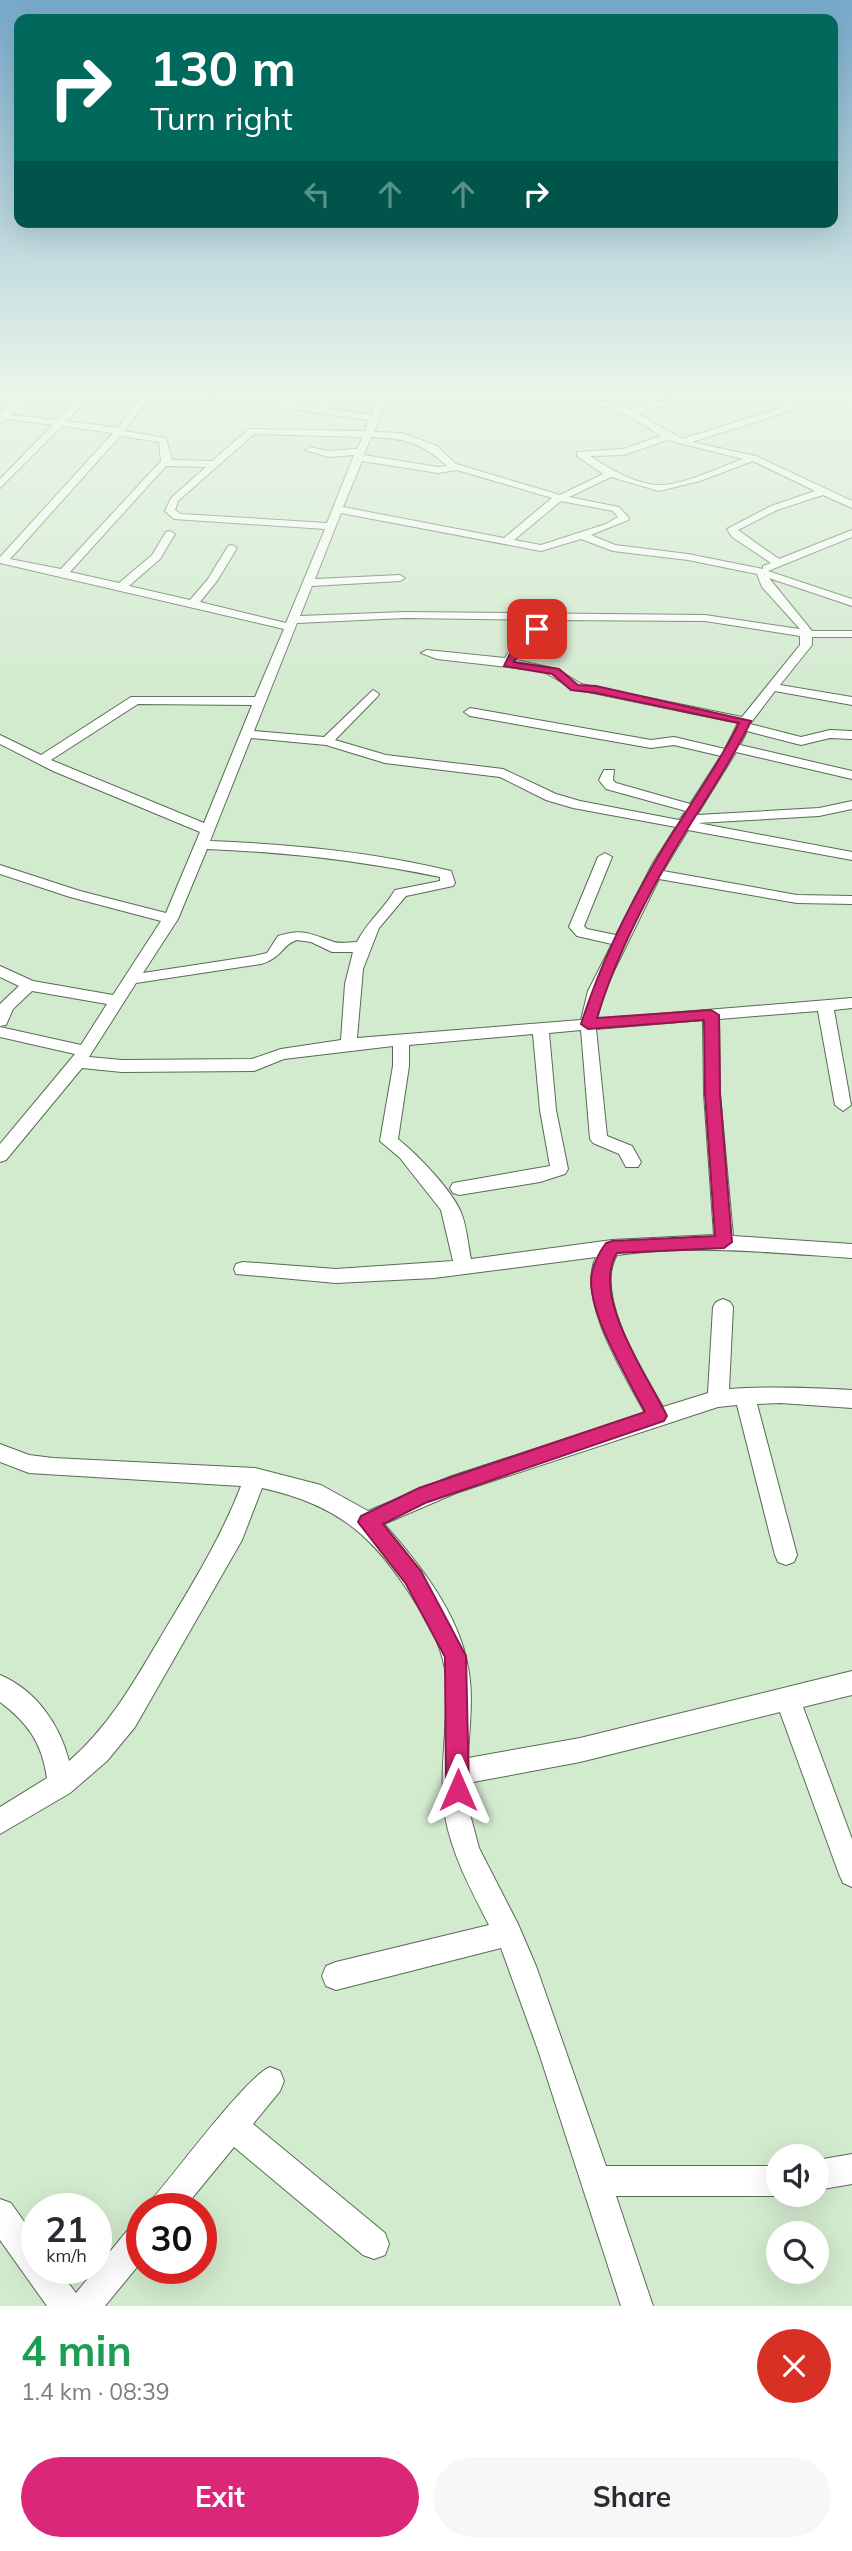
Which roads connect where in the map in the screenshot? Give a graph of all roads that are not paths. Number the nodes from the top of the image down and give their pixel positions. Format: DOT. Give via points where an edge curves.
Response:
graph roads {
  1 [pos="559,497"];
  2 [pos="59,498"];
  3 [pos="130,498"];
  4 [pos="177,498"];
  5 [pos="341,498"];
  6 [pos="562,498"];
  7 [pos="806,498"];
  8 [pos="835,498"];
  9 [pos="852,505"];
  10 [pos="336,509"];
  11 [pos="330,526"];
  12 [pos="852,533"];
  13 [pos="170,534"];
  14 [pos="581,535"];
  15 [pos="506,541"];
  16 [pos="232,548"];
  17 [pos="2,560"];
  18 [pos="778,563"];
  19 [pos="761,572"];
  20 [pos="62,573"];
  21 [pos="400,578"];
  22 [pos="307,583"];
  23 [pos="120,588"];
  24 [pos="852,603"];
  25 [pos="191,606"];
  26 [pos="547,615"];
  27 [pos="292,624"];
  28 [pos="808,634"];
  29 [pos="852,634"];
  30 [pos="428,653"];
  31 [pos="508,664"];
  32 [pos="774,687"];
  33 [pos="373,694"];
  34 [pos="258,701"];
  35 [pos="852,701"];
  36 [pos="470,712"];
  37 [pos="744,723"];
  38 [pos="247,734"];
  39 [pos="852,734"];
  40 [pos="1,741"];
  41 [pos="327,741"];
  42 [pos="731,751"];
  43 [pos="42,760"];
  44 [pos="608,773"];
  45 [pos="852,775"];
  46 [pos="852,805"];
  47 [pos="687,819"];
  48 [pos="208,830"];
  49 [pos="202,845"];
  50 [pos="852,856"];
  51 [pos="605,857"];
  52 [pos="0,869"];
  53 [pos="655,874"];
  54 [pos="852,900"];
  55 [pos="171,919"];
  56 [pos="621,941"];
  57 [pos="361,947"];
  58 [pos="0,971"];
  59 [pos="133,979"];
  60 [pos="29,985"];
  61 [pos="118,1001"];
  62 [pos="852,1003"];
  63 [pos="825,1004"];
  64 [pos="711,1015"];
  65 [pos="0,1021"];
  66 [pos="588,1024"];
  67 [pos="540,1027"];
  68 [pos="0,1032"];
  69 [pos="400,1040"];
  70 [pos="349,1044"];
  71 [pos="81,1057"];
  72 [pos="843,1105"];
  73 [pos="0,1156"];
  74 [pos="632,1162"];
  75 [pos="459,1188"];
  76 [pos="724,1242"];
  77 [pos="612,1247"];
  78 [pos="852,1251"];
  79 [pos="463,1266"];
  80 [pos="243,1269"];
  81 [pos="723,1307"];
  82 [pos="744,1394"];
  83 [pos="718,1398"];
  84 [pos="852,1399"];
  85 [pos="657,1416"];
  86 [pos="0,1453"];
  87 [pos="255,1477"];
  88 [pos="368,1522"];
  89 [pos="786,1555"];
  90 [pos="852,1684"];
  91 [pos="0,1687"];
  92 [pos="788,1700"];
  93 [pos="457,1773"];
  94 [pos="61,1784"];
  95 [pos="0,1821"];
  96 [pos="852,1874"];
  97 [pos="509,1933"];
  98 [pos="336,1976"];
  99 [pos="270,2081"];
  100 [pos="232,2126"];
  101 [pos="852,2169"];
  102 [pos="829,2173"];
  103 [pos="766,2180"];
  104 [pos="598,2181"];
  105 [pos="177,2193"];
  106 [pos="0,2214"];
  107 [pos="21,2244"];
  108 [pos="374,2244"];
  109 [pos="126,2256"];
  110 [pos="50,2284"];
  111 [pos="66,2306"];
  112 [pos="85,2306"];
  113 [pos="637,2306"];
  1 -- 15 [label="street"];
  2 -- 17 [label="street"];
  3 -- 20 [label="street"];
  4 -- 11 [label="street" via="172,515"];
  5 -- 10 [label="street"];
  6 -- 14 [label="street" via="616,509 624,515 618,523"];
  7 -- 18 [label="street" via="732,529"];
  8 -- 9 [label="street"];
  10 -- 11 [label="street"];
  10 -- 15 [label="street"];
  11 -- 22 [label="street"];
  12 -- 18 [label="street"];
  13 -- 23 [label="street" via="156,557"];
  14 -- 15 [label="street" via="541,548"];
  14 -- 19 [label="street" via="613,548"];
  16 -- 25 [label="street"];
  17 -- 20 [label="street"];
  18 -- 19 [label="street"];
  19 -- 24 [label="street"];
  19 -- 28 [label="street" via="766,585"];
  20 -- 23 [label="street"];
  21 -- 22 [label="street"];
  22 -- 27 [label="street"];
  23 -- 25 [label="street"];
  25 -- 27 [label="street"];
  26 -- 27 [label="street" via="405,615"];
  26 -- 28 [label="street" via="705,618"];
  26 -- 31 [label="street" via="521,639"];
  27 -- 34 [label="street"];
  28 -- 29 [label="street"];
  28 -- 32 [label="street" via="802,651"];
  30 -- 31 [label="street"];
  31 -- 37 [label="street" via="555,671 575,688"];
  32 -- 35 [label="street"];
  32 -- 37 [label="street"];
  33 -- 41 [label="street"];
  34 -- 38 [label="street"];
  34 -- 43 [label="street" via="135,700"];
  36 -- 42 [label="street" via="651,744 674,741"];
  37 -- 39 [label="street" via="801,741"];
  37 -- 42 [label="street"];
  38 -- 41 [label="street"];
  38 -- 48 [label="street"];
  40 -- 43 [label="street"];
  41 -- 47 [label="street" via="385,759 503,773 578,805"];
  42 -- 45 [label="street"];
  42 -- 47 [label="street"];
  43 -- 48 [label="street"];
  44 -- 47 [label="street" via="606,780 611,786"];
  46 -- 47 [label="street" via="819,812"];
  47 -- 50 [label="street"];
  47 -- 53 [label="street"];
  48 -- 49 [label="street"];
  49 -- 55 [label="street"];
  49 -- 57 [label="street" via="279,848 446,874 448,883 441,886 400,893 398,901 374,923"];
  51 -- 56 [label="street" via="576,927 582,933"];
  52 -- 55 [label="street"];
  53 -- 54 [label="street" via="797,899"];
  53 -- 56 [label="street"];
  55 -- 59 [label="street"];
  56 -- 66 [label="street" via="596,991"];
  57 -- 59 [label="street" via="332,947 296,935 283,939 272,956 256,961"];
  57 -- 70 [label="street" via="351,990"];
  58 -- 60 [label="street"];
  59 -- 61 [label="street"];
  60 -- 61 [label="street"];
  60 -- 65 [label="street" via="6,1007"];
  61 -- 71 [label="street"];
  62 -- 63 [label="street"];
  63 -- 64 [label="street"];
  63 -- 72 [label="street"];
  64 -- 66 [label="street"];
  64 -- 76 [label="street" via="712,1094"];
  66 -- 67 [label="street"];
  66 -- 74 [label="street" via="599,1139 626,1150"];
  67 -- 69 [label="street"];
  67 -- 75 [label="street" via="559,1169"];
  68 -- 71 [label="street"];
  69 -- 70 [label="street"];
  69 -- 79 [label="street" via="403,1068 389,1141 406,1154 453,1215"];
  70 -- 71 [label="street" via="281,1054 254,1065 122,1066"];
  71 -- 73 [label="street"];
  76 -- 77 [label="street"];
  76 -- 78 [label="street"];
  77 -- 79 [label="street"];
  77 -- 85 [label="street" via="600,1283 608,1315"];
  79 -- 80 [label="street" via="336,1276"];
  81 -- 83 [label="street"];
  82 -- 83 [label="street"];
  82 -- 84 [label="street"];
  82 -- 89 [label="street"];
  83 -- 85 [label="street"];
  85 -- 88 [label="street" via="419,1496"];
  86 -- 87 [label="street" via="53,1467"];
  87 -- 88 [label="street" via="307,1488 337,1500"];
  87 -- 94 [label="street" via="234,1533 137,1701 98,1752"];
  88 -- 93 [label="street" via="414,1577 456,1656"];
  90 -- 92 [label="street"];
  91 -- 94 [label="street" via="37,1714 57,1756"];
  92 -- 93 [label="street" via="580,1750"];
  92 -- 96 [label="street"];
  93 -- 97 [label="street" via="460,1830"];
  94 -- 95 [label="street"];
  97 -- 98 [label="street"];
  97 -- 104 [label="street"];
  99 -- 100 [label="street"];
  100 -- 105 [label="street"];
  100 -- 108 [label="street"];
  101 -- 102 [label="street"];
  103 -- 104 [label="street"];
  104 -- 113 [label="street"];
  106 -- 107 [label="street"];
  109 -- 112 [label="street"];
  110 -- 111 [label="street"];
}
